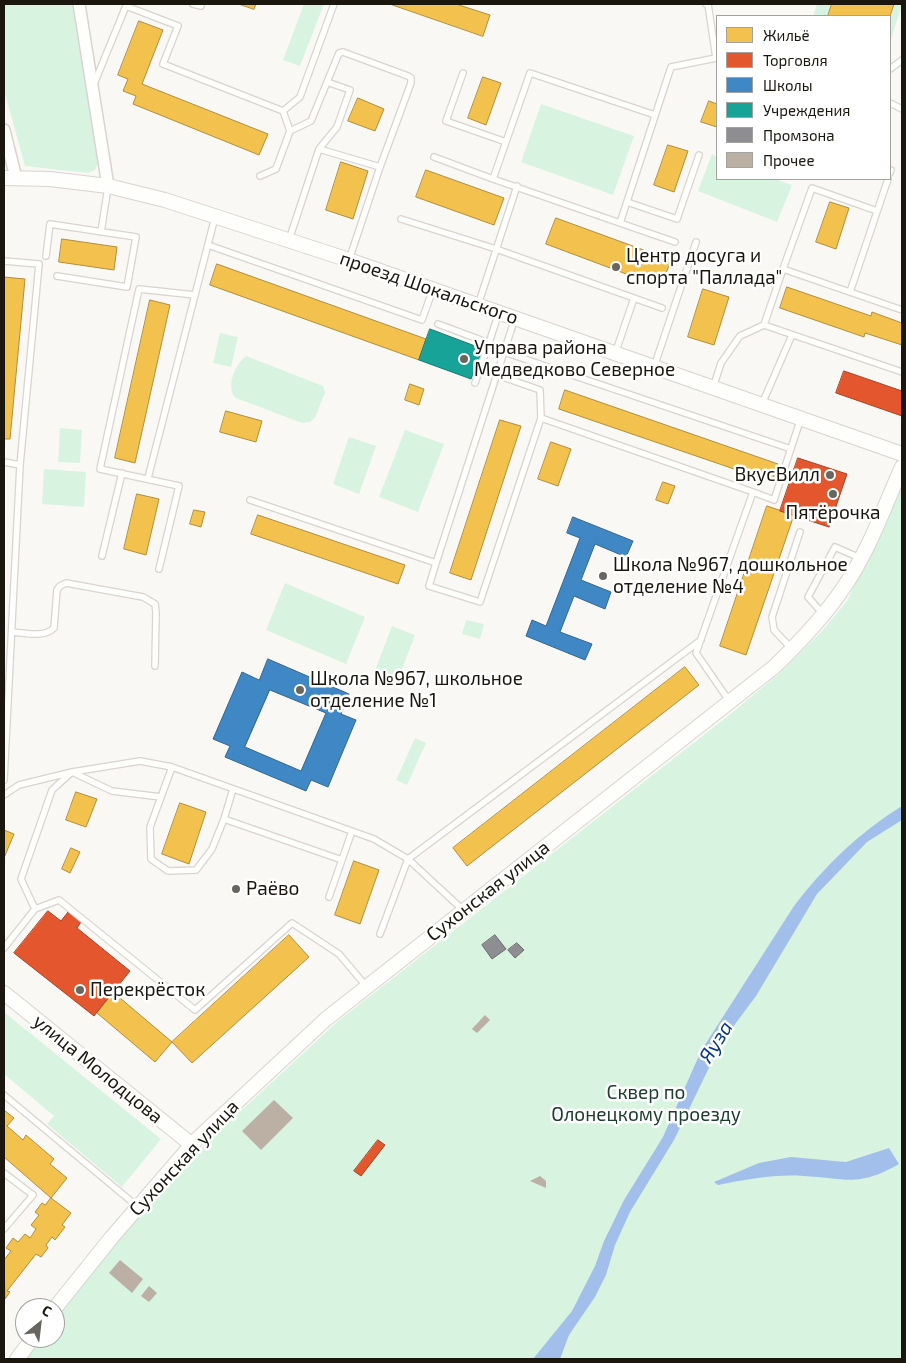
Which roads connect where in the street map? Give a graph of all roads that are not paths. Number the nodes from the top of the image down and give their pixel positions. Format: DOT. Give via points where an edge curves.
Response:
graph roads {
  1 [pos="78,4"];
  2 [pos="193,4"];
  3 [pos="334,4"];
  4 [pos="706,4"];
  5 [pos="201,6"];
  6 [pos="716,52"];
  7 [pos="716,58"];
  8 [pos="902,60"];
  9 [pos="891,68"];
  10 [pos="463,73"];
  11 [pos="327,82"];
  12 [pos="92,89"];
  13 [pos="283,111"];
  14 [pos="656,115"];
  15 [pos="4,130"];
  16 [pos="290,131"];
  17 [pos="506,142"];
  18 [pos="319,149"];
  19 [pos="700,155"];
  20 [pos="434,157"];
  21 [pos="380,167"];
  22 [pos="260,176"];
  23 [pos="10,178"];
  24 [pos="493,179"];
  25 [pos="888,180"];
  26 [pos="108,186"];
  27 [pos="517,186"];
  28 [pos="626,202"];
  29 [pos="877,211"];
  30 [pos="215,216"];
  31 [pos="401,219"];
  32 [pos="620,223"];
  33 [pos="101,232"];
  34 [pos="289,240"];
  35 [pos="675,242"];
  36 [pos="696,242"];
  37 [pos="208,245"];
  38 [pos="496,249"];
  39 [pos="46,256"];
  40 [pos="349,260"];
  41 [pos="4,261"];
  42 [pos="783,269"];
  43 [pos="57,276"];
  44 [pos="433,290"];
  45 [pos="850,292"];
  46 [pos="195,295"];
  47 [pos="634,298"];
  48 [pos="478,305"];
  49 [pos="662,308"];
  50 [pos="902,310"];
  51 [pos="499,312"];
  52 [pos="516,318"];
  53 [pos="438,324"];
  54 [pos="764,326"];
  55 [pos="792,335"];
  56 [pos="489,343"];
  57 [pos="504,352"];
  58 [pos="615,354"];
  59 [pos="654,367"];
  60 [pos="902,372"];
  61 [pos="497,375"];
  62 [pos="475,383"];
  63 [pos="713,388"];
  64 [pos="762,405"];
  65 [pos="541,418"];
  66 [pos="801,418"];
  67 [pos="791,449"];
  68 [pos="902,454"];
  69 [pos="4,462"];
  70 [pos="20,465"];
  71 [pos="902,467"];
  72 [pos="122,473"];
  73 [pos="148,478"];
  74 [pos="754,492"];
  75 [pos="250,500"];
  76 [pos="800,532"];
  77 [pos="102,556"];
  78 [pos="860,558"];
  79 [pos="436,563"];
  80 [pos="159,569"];
  81 [pos="824,615"];
  82 [pos="12,632"];
  83 [pos="701,640"];
  84 [pos="792,649"];
  85 [pos="155,666"];
  86 [pos="730,702"];
  87 [pos="172,767"];
  88 [pos="72,772"];
  89 [pos="4,780"];
  90 [pos="233,789"];
  91 [pos="4,795"];
  92 [pos="161,797"];
  93 [pos="224,819"];
  94 [pos="352,831"];
  95 [pos="408,859"];
  96 [pos="342,860"];
  97 [pos="329,897"];
  98 [pos="35,909"];
  99 [pos="463,910"];
  100 [pos="380,934"];
  101 [pos="4,948"];
  102 [pos="366,986"];
  103 [pos="4,993"];
  104 [pos="4,1095"];
  105 [pos="192,1145"];
  106 [pos="4,1173"];
  107 [pos="138,1207"];
  108 [pos="4,1229"];
  109 [pos="63,1298"];
  110 [pos="25,1348"];
  111 [pos="17,1359"];
  1 -- 12 [label="street"];
  2 -- 5 [label="lane"];
  3 -- 13 [label="lane" via="300,97"];
  4 -- 6 [label="lane"];
  7 -- 14 [label="lane" via="671,67"];
  8 -- 9 [label="lane"];
  10 -- 17 [label="lane" via="446,120"];
  11 -- 16 [label="lane" via="311,122"];
  11 -- 18 [label="lane" via="350,90 338,127"];
  11 -- 21 [label="lane" via="337,56 343,52 411,78"];
  12 -- 13 [label="lane" via="126,6 178,26 163,64"];
  12 -- 26 [label="street"];
  13 -- 16 [label="lane"];
  14 -- 17 [label="lane" via="530,73"];
  14 -- 28 [label="lane"];
  15 -- 23 [label="street"];
  16 -- 22 [label="lane" via="276,169"];
  17 -- 24 [label="lane"];
  18 -- 21 [label="lane"];
  18 -- 34 [label="lane"];
  19 -- 28 [label="lane" via="677,220"];
  20 -- 24 [label="lane"];
  21 -- 40 [label="lane"];
  23 -- 26 [label="street, проезд Шокальского" via="50,178"];
  24 -- 27 [label="lane"];
  25 -- 29 [label="lane"];
  26 -- 30 [label="street, проезд Шокальского"];
  26 -- 33 [label="lane"];
  27 -- 32 [label="lane"];
  27 -- 38 [label="lane"];
  28 -- 32 [label="lane"];
  29 -- 42 [label="lane" via="812,188"];
  29 -- 45 [label="lane"];
  30 -- 34 [label="street, проезд Шокальского"];
  30 -- 37 [label="lane"];
  31 -- 38 [label="lane"];
  32 -- 35 [label="lane"];
  33 -- 39 [label="lane" via="50,224"];
  33 -- 43 [label="lane" via="136,237 127,287"];
  34 -- 40 [label="street, проезд Шокальского"];
  36 -- 59 [label="lane"];
  37 -- 44 [label="lane" via="422,320"];
  37 -- 46 [label="lane"];
  38 -- 47 [label="lane"];
  38 -- 48 [label="lane"];
  40 -- 44 [label="street, проезд Шокальского"];
  41 -- 70 [label="lane" via="39,264"];
  42 -- 45 [label="lane"];
  42 -- 54 [label="lane"];
  44 -- 48 [label="street, проезд Шокальского"];
  45 -- 50 [label="lane"];
  46 -- 72 [label="lane" via="138,289 100,469"];
  46 -- 73 [label="lane"];
  47 -- 49 [label="lane"];
  47 -- 58 [label="lane"];
  48 -- 51 [label="street, проезд Шокальского"];
  51 -- 52 [label="street, проезд Шокальского"];
  51 -- 56 [label="lane"];
  52 -- 57 [label="lane"];
  52 -- 58 [label="street, проезд Шокальского"];
  53 -- 56 [label="lane"];
  54 -- 55 [label="lane"];
  54 -- 63 [label="lane" via="740,336 721,364"];
  55 -- 60 [label="lane"];
  55 -- 64 [label="lane"];
  56 -- 62 [label="lane"];
  57 -- 61 [label="lane"];
  57 -- 67 [label="lane"];
  58 -- 59 [label="street, проезд Шокальского"];
  59 -- 63 [label="street, проезд Шокальского"];
  61 -- 65 [label="lane" via="540,390"];
  61 -- 79 [label="lane"];
  63 -- 64 [label="street, проезд Шокальского"];
  64 -- 66 [label="street, проезд Шокальского"];
  65 -- 74 [label="lane"];
  65 -- 79 [label="lane" via="480,602 429,586"];
  66 -- 67 [label="lane"];
  66 -- 68 [label="street, проезд Шокальского"];
  67 -- 74 [label="lane" via="774,500"];
  69 -- 70 [label="lane"];
  70 -- 82 [label="lane"];
  71 -- 78 [label="street, Сухонская улица"];
  72 -- 73 [label="lane"];
  72 -- 77 [label="lane"];
  73 -- 80 [label="lane" via="179,486"];
  74 -- 83 [label="lane"];
  75 -- 79 [label="lane"];
  76 -- 84 [label="lane" via="772,617 774,630"];
  78 -- 81 [label="street, Сухонская улица" via="846,586"];
  78 -- 81 [label="lane" via="835,548 808,597"];
  81 -- 84 [label="street, Сухонская улица"];
  82 -- 85 [label="lane" via="50,632 54,628 57,590 66,583 143,597 155,604"];
  82 -- 89 [label="lane"];
  83 -- 86 [label="lane" via="696,653"];
  83 -- 95 [label="lane"];
  84 -- 86 [label="street, Сухонская улица"];
  86 -- 99 [label="street, Сухонская улица"];
  87 -- 88 [label="lane" via="140,761"];
  87 -- 90 [label="lane"];
  87 -- 92 [label="lane"];
  88 -- 91 [label="lane" via="19,785"];
  88 -- 92 [label="lane" via="112,791"];
  88 -- 98 [label="lane" via="52,790 21,879"];
  90 -- 93 [label="lane"];
  90 -- 94 [label="lane"];
  92 -- 93 [label="lane" via="150,827 151,859 168,872 196,870 212,849"];
  93 -- 96 [label="lane"];
  94 -- 95 [label="lane" via="374,839"];
  94 -- 96 [label="lane"];
  95 -- 99 [label="lane"];
  95 -- 100 [label="lane"];
  96 -- 97 [label="lane"];
  98 -- 101 [label="lane"];
  98 -- 102 [label="lane" via="59,900 195,1010 292,923 335,951"];
  99 -- 102 [label="street, Сухонская улица"];
  102 -- 105 [label="street, Сухонская улица" via="326,1019"];
  103 -- 105 [label="street, улица Молодцова"];
  104 -- 107 [label="lane"];
  105 -- 107 [label="street, Сухонская улица"];
  106 -- 108 [label="lane" via="33,1195"];
  107 -- 109 [label="street, Сухонская улица"];
  110 -- 111 [label="street"];
}
